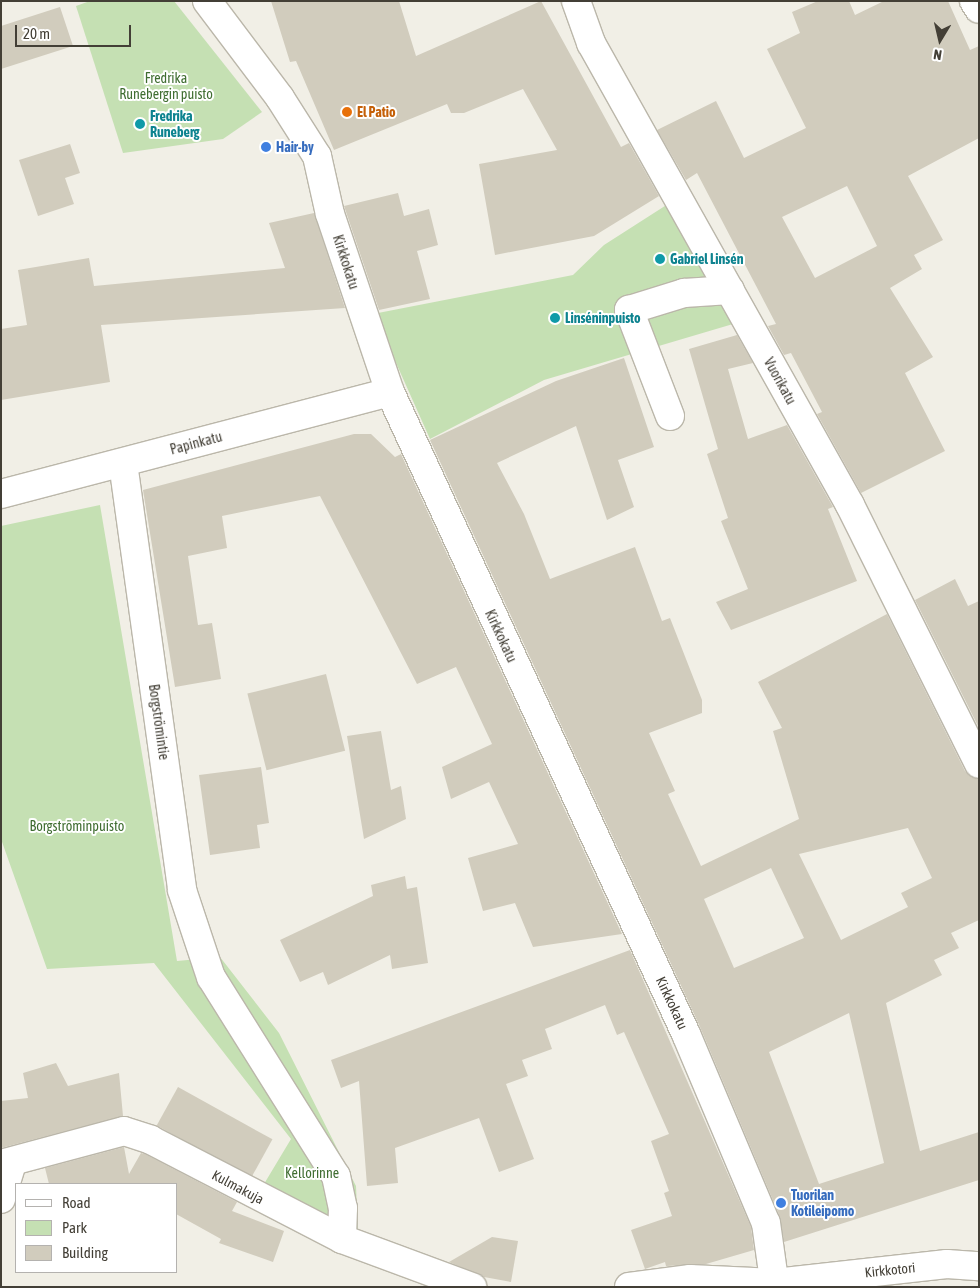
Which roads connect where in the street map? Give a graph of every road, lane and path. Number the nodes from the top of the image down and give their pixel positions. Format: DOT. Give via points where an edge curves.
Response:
graph roads {
  1 [pos="207,1"];
  2 [pos="576,1"];
  3 [pos="974,1"];
  4 [pos="979,9"];
  5 [pos="730,290"];
  6 [pos="390,392"];
  7 [pos="670,416"];
  8 [pos="123,462"];
  9 [pos="1,494"];
  10 [pos="979,764"];
  11 [pos="6,1164"];
  12 [pos="1,1199"];
  13 [pos="342,1239"];
  14 [pos="979,1266"];
  15 [pos="775,1285"];
  16 [pos="472,1287"];
  17 [pos="629,1287"];
  1 -- 6 [label="street, Kirkkokatu" via="280,98 317,156 330,214"];
  2 -- 5 [label="street, Vuorikatu" via="591,43"];
  3 -- 4 [label="street"];
  5 -- 7 [label="street" via="684,293 629,310"];
  5 -- 10 [label="street, Vuorikatu" via="850,505"];
  6 -- 8 [label="street, Papinkatu"];
  6 -- 15 [label="street, Kirkkokatu" via="686,1034 766,1223"];
  8 -- 9 [label="street, Papinkatu"];
  8 -- 13 [label="street, Borgströmintie" via="182,890 211,977 336,1176 343,1208"];
  11 -- 12 [label="street"];
  11 -- 13 [label="street, Kulmakuja" via="124,1132 151,1140"];
  13 -- 16 [label="street, Kulmakuja"];
  14 -- 15 [label="street, Kirkkotori" via="947,1264"];
  15 -- 17 [label="street" via="690,1279"];
}
